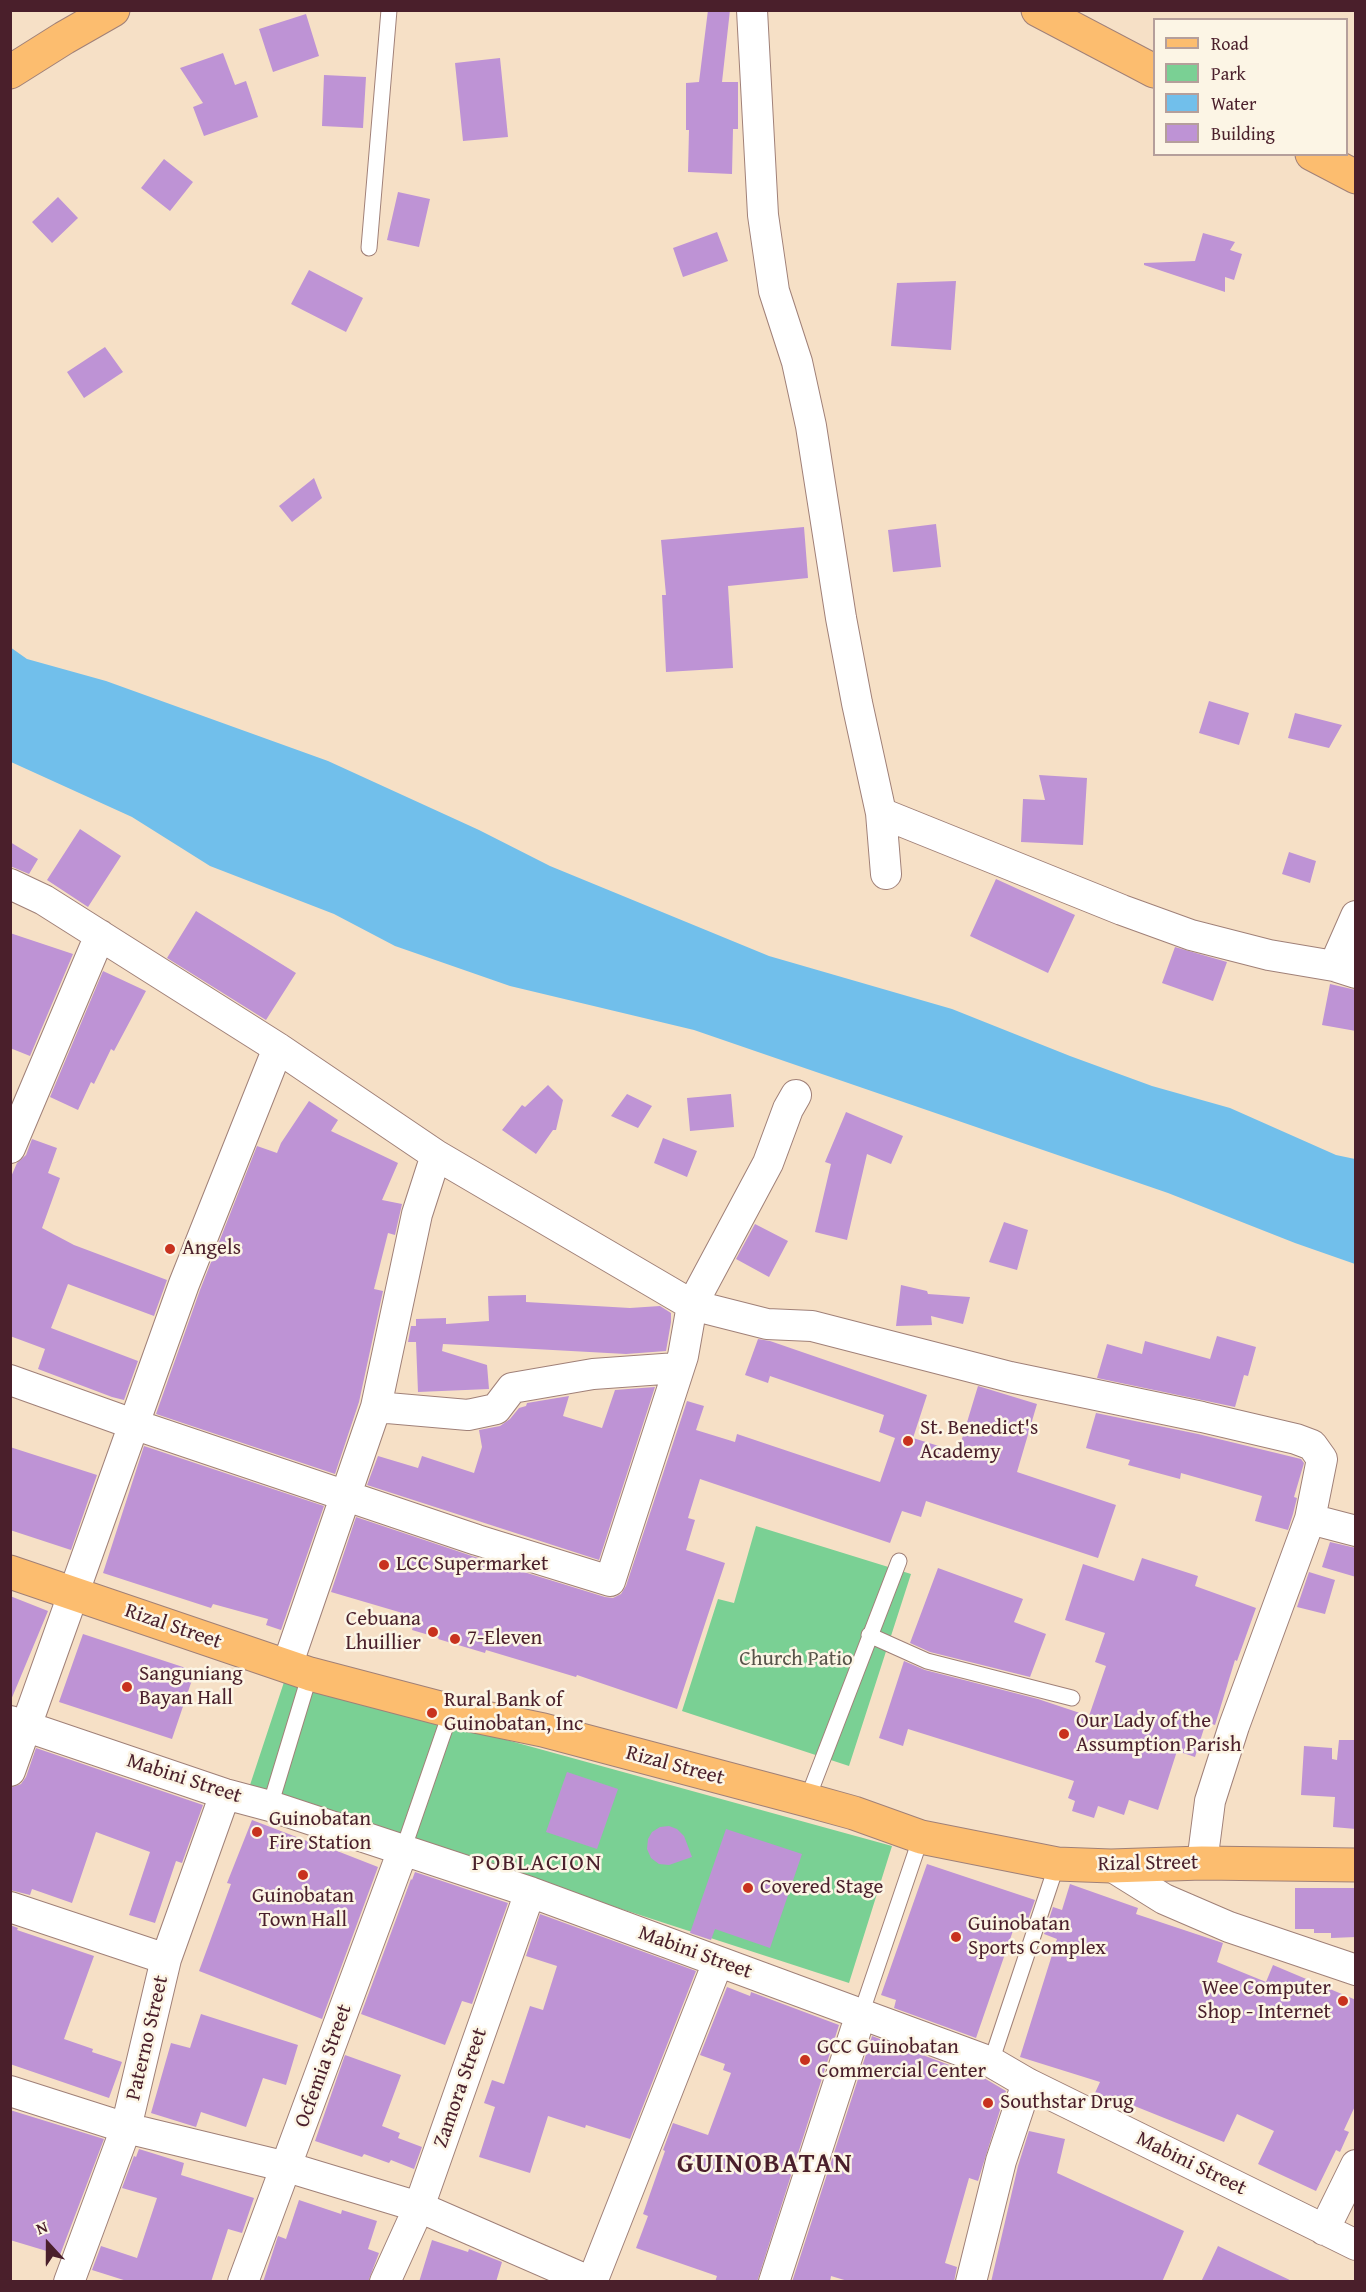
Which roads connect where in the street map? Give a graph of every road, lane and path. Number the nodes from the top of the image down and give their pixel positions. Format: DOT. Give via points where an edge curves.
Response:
graph roads {
  1 [pos="113,10"];
  2 [pos="389,10"];
  3 [pos="752,10"];
  4 [pos="1038,10"];
  5 [pos="1153,70"];
  6 [pos="10,72"];
  7 [pos="1316,156"];
  8 [pos="1356,177"];
  9 [pos="369,248"];
  10 [pos="881,813"];
  11 [pos="886,874"];
  12 [pos="10,884"];
  13 [pos="1356,916"];
  14 [pos="100,935"];
  15 [pos="1345,970"];
  16 [pos="278,1048"];
  17 [pos="796,1095"];
  18 [pos="13,1135"];
  19 [pos="436,1155"];
  20 [pos="692,1305"];
  21 [pos="677,1368"];
  22 [pos="10,1380"];
  23 [pos="376,1407"];
  24 [pos="133,1424"];
  25 [pos="347,1496"];
  26 [pos="1310,1519"];
  27 [pos="1356,1531"];
  28 [pos="899,1561"];
  29 [pos="10,1572"];
  30 [pos="75,1594"];
  31 [pos="869,1635"];
  32 [pos="298,1670"];
  33 [pos="1072,1698"];
  34 [pos="451,1711"];
  35 [pos="18,1724"];
  36 [pos="10,1771"];
  37 [pos="225,1794"];
  38 [pos="807,1800"];
  39 [pos="270,1806"];
  40 [pos="921,1837"];
  41 [pos="403,1850"];
  42 [pos="1202,1863"];
  43 [pos="1057,1864"];
  44 [pos="1356,1865"];
  45 [pos="1111,1866"];
  46 [pos="530,1892"];
  47 [pos="10,1907"];
  48 [pos="166,1959"];
  49 [pos="718,1962"];
  50 [pos="1356,1970"];
  51 [pos="861,2014"];
  52 [pos="991,2062"];
  53 [pos="1027,2083"];
  54 [pos="10,2091"];
  55 [pos="126,2128"];
  56 [pos="1356,2165"];
  57 [pos="286,2167"];
  58 [pos="419,2206"];
  59 [pos="1324,2230"];
  60 [pos="1356,2245"];
  61 [pos="69,2282"];
  62 [pos="243,2282"];
  63 [pos="385,2282"];
  64 [pos="591,2282"];
  65 [pos="774,2282"];
  66 [pos="971,2282"];
  1 -- 6 [label="main road"];
  2 -- 9 [label="lane"];
  3 -- 10 [label="street" via="763,215 774,291 797,362 811,426 841,618"];
  4 -- 5 [label="main road"];
  7 -- 8 [label="main road"];
  10 -- 11 [label="street"];
  10 -- 15 [label="street" via="1191,935"];
  12 -- 14 [label="street"];
  13 -- 15 [label="street"];
  14 -- 16 [label="street"];
  14 -- 18 [label="street"];
  16 -- 19 [label="street"];
  16 -- 24 [label="street" via="183,1284"];
  17 -- 20 [label="street" via="768,1163"];
  19 -- 20 [label="street"];
  19 -- 23 [label="street" via="417,1214"];
  20 -- 21 [label="street" via="683,1356"];
  20 -- 26 [label="street" via="767,1324 812,1326 1010,1377 1296,1439 1312,1445 1322,1459"];
  21 -- 23 [label="street" via="593,1374 512,1388 496,1409 468,1415"];
  21 -- 25 [label="street" via="610,1581"];
  22 -- 24 [label="street"];
  23 -- 25 [label="street"];
  24 -- 25 [label="street"];
  24 -- 30 [label="street"];
  25 -- 32 [label="street"];
  26 -- 27 [label="street"];
  26 -- 42 [label="street" via="1210,1801"];
  28 -- 31 [label="lane"];
  29 -- 30 [label="main road, Rizal Street"];
  30 -- 32 [label="main road, Rizal Street"];
  30 -- 35 [label="street"];
  31 -- 33 [label="lane" via="927,1661"];
  31 -- 38 [label="lane"];
  32 -- 34 [label="main road, Rizal Street"];
  32 -- 39 [label="lane"];
  34 -- 38 [label="main road, Rizal Street"];
  34 -- 41 [label="lane"];
  35 -- 36 [label="street"];
  35 -- 37 [label="street, Mabini Street"];
  37 -- 39 [label="street, Mabini Street"];
  37 -- 48 [label="street, Paterno Street"];
  38 -- 40 [label="main road, Rizal Street"];
  39 -- 41 [label="street, Mabini Street"];
  40 -- 43 [label="main road, Rizal Street"];
  40 -- 51 [label="lane"];
  41 -- 46 [label="street, Mabini Street"];
  41 -- 57 [label="street, Ocfemia Street"];
  42 -- 44 [label="main road, Rizal Street"];
  42 -- 45 [label="main road, Rizal Street"];
  43 -- 45 [label="main road, Rizal Street"];
  43 -- 52 [label="lane"];
  45 -- 50 [label="street" via="1164,1899 1229,1927"];
  46 -- 49 [label="street, Mabini Street"];
  46 -- 58 [label="street, Zamora Street"];
  47 -- 48 [label="street"];
  48 -- 55 [label="street, Paterno Street"];
  49 -- 51 [label="street, Mabini Street"];
  49 -- 64 [label="street"];
  51 -- 52 [label="street, Mabini Street"];
  51 -- 65 [label="street"];
  52 -- 53 [label="street, Mabini Street"];
  53 -- 59 [label="street, Mabini Street"];
  53 -- 66 [label="street" via="1001,2161"];
  54 -- 55 [label="street"];
  55 -- 57 [label="street"];
  55 -- 61 [label="street, Paterno Street"];
  56 -- 59 [label="street"];
  57 -- 58 [label="street"];
  57 -- 62 [label="street, Ocfemia Street"];
  58 -- 63 [label="street, Zamora Street"];
  58 -- 64 [label="street"];
  59 -- 60 [label="street, Mabini Street"];
}
